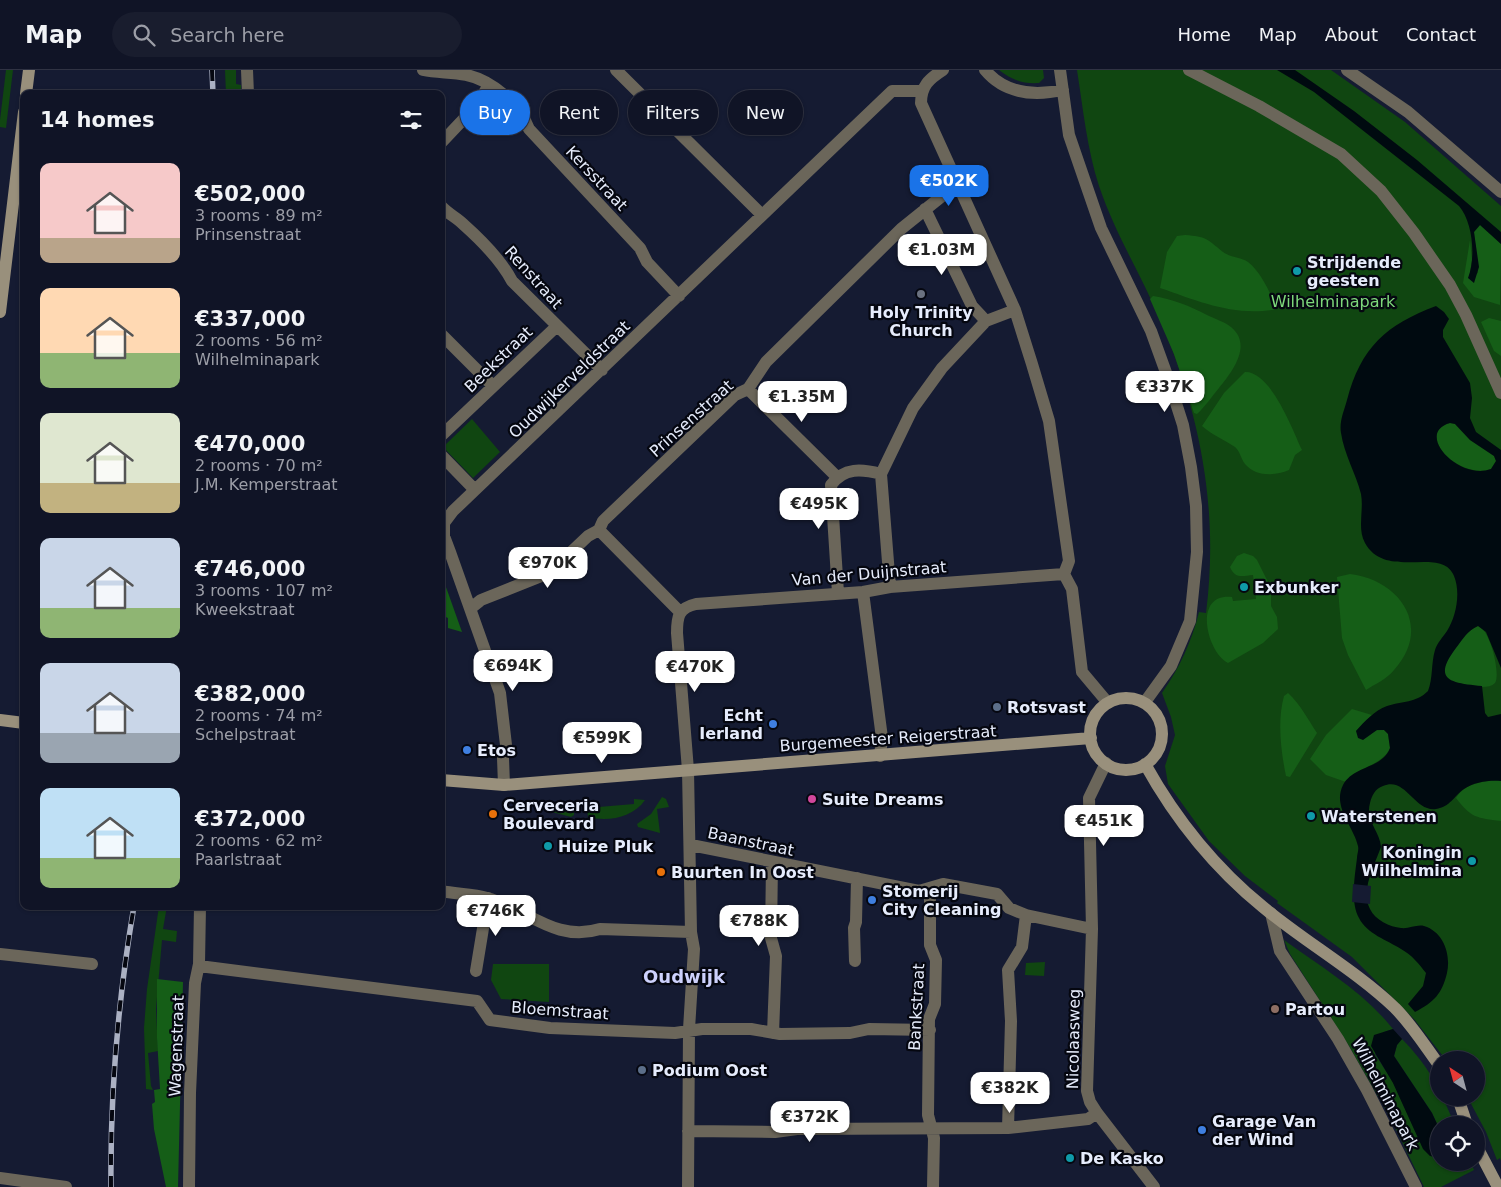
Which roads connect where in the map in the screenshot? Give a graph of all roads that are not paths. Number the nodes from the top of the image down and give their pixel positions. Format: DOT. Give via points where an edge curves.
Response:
graph roads {
  1 [pos="29,70"];
  2 [pos="247,70"];
  3 [pos="423,70"];
  4 [pos="616,70"];
  5 [pos="943,70"];
  6 [pos="985,70"];
  7 [pos="1060,70"];
  8 [pos="1189,70"];
  9 [pos="1347,70"];
  10 [pos="466,72"];
  11 [pos="489,85"];
  12 [pos="26,90"];
  13 [pos="248,90"];
  14 [pos="1063,90"];
  15 [pos="922,91"];
  16 [pos="445,139"];
  17 [pos="20,145"];
  18 [pos="957,184"];
  19 [pos="1501,192"];
  20 [pos="445,210"];
  21 [pos="925,210"];
  22 [pos="762,215"];
  23 [pos="679,296"];
  24 [pos="1015,310"];
  25 [pos="0,312"];
  26 [pos="986,321"];
  27 [pos="557,326"];
  28 [pos="445,338"];
  29 [pos="602,370"];
  30 [pos="493,386"];
  31 [pos="748,389"];
  32 [pos="1501,392"];
  33 [pos="445,432"];
  34 [pos="445,459"];
  35 [pos="882,474"];
  36 [pos="837,477"];
  37 [pos="475,490"];
  38 [pos="445,522"];
  39 [pos="599,530"];
  40 [pos="445,539"];
  41 [pos="1064,574"];
  42 [pos="890,587"];
  43 [pos="864,592"];
  44 [pos="838,593"];
  45 [pos="471,608"];
  46 [pos="680,612"];
  47 [pos="1145,702"];
  48 [pos="1108,703"];
  49 [pos="0,720"];
  50 [pos="20,722"];
  51 [pos="1091,738"];
  52 [pos="880,756"];
  53 [pos="1106,764"];
  54 [pos="1145,764"];
  55 [pos="688,770"];
  56 [pos="445,780"];
  57 [pos="504,785"];
  58 [pos="691,845"];
  59 [pos="772,862"];
  60 [pos="857,878"];
  61 [pos="930,888"];
  62 [pos="445,892"];
  63 [pos="488,898"];
  64 [pos="200,910"];
  65 [pos="1271,913"];
  66 [pos="1026,915"];
  67 [pos="1092,929"];
  68 [pos="691,932"];
  69 [pos="0,954"];
  70 [pos="855,961"];
  71 [pos="92,964"];
  72 [pos="199,966"];
  73 [pos="476,971"];
  74 [pos="689,1029"];
  75 [pos="930,1030"];
  76 [pos="773,1033"];
  77 [pos="1430,1052"];
  78 [pos="1096,1113"];
  79 [pos="1008,1128"];
  80 [pos="932,1129"];
  81 [pos="688,1131"];
  82 [pos="1485,1163"];
  83 [pos="0,1178"];
  84 [pos="66,1187"];
  85 [pos="189,1187"];
  86 [pos="688,1187"];
  87 [pos="933,1187"];
  88 [pos="1154,1187"];
  89 [pos="1416,1187"];
  90 [pos="1498,1187"];
  1 -- 12 [label="street"];
  2 -- 13 [label="street"];
  3 -- 10 [label="street, Kersstraat" via="444,74"];
  4 -- 22 [label="street"];
  5 -- 15 [label="street" via="925,84"];
  6 -- 14 [label="street" via="1004,86 1018,92 1042,94"];
  7 -- 14 [label="street"];
  8 -- 32 [label="street" via="1341,154 1381,190 1450,285"];
  9 -- 19 [label="street" via="1408,112"];
  10 -- 11 [label="street, Kersstraat"];
  11 -- 16 [label="street" via="476,106"];
  11 -- 23 [label="street, Kersstraat" via="502,93 524,117 529,129 640,248 647,262"];
  14 -- 47 [label="street" via="1069,135 1101,228 1156,346 1183,425 1191,467 1197,552 1190,621 1171,666"];
  15 -- 18 [label="street" via="925,114"];
  15 -- 22 [label="street, Oudwijkerveldstraat" via="892,91"];
  17 -- 25 [label="street"];
  18 -- 21 [label="street, Prinsenstraat"];
  18 -- 24 [label="street"];
  20 -- 27 [label="street, Renstraat" via="462,222 506,268 512,281"];
  21 -- 26 [label="street" via="972,306"];
  21 -- 31 [label="street, Prinsenstraat" via="901,229 766,362"];
  22 -- 23 [label="street, Oudwijkerveldstraat"];
  23 -- 29 [label="street, Oudwijkerveldstraat"];
  24 -- 26 [label="street"];
  24 -- 41 [label="street" via="1048,421 1069,561"];
  26 -- 35 [label="street" via="942,368 913,408"];
  27 -- 29 [label="street, Renstraat"];
  27 -- 30 [label="street, Beekstraat"];
  28 -- 30 [label="street"];
  29 -- 37 [label="street, Oudwijkerveldstraat"];
  30 -- 33 [label="street, Beekstraat"];
  31 -- 36 [label="street"];
  31 -- 39 [label="street, Prinsenstraat" via="735,395 604,521"];
  34 -- 37 [label="street"];
  35 -- 36 [label="street" via="865,470 846,471"];
  35 -- 42 [label="street"];
  36 -- 44 [label="street" via="830,494"];
  37 -- 38 [label="street, Oudwijkerveldstraat"];
  39 -- 45 [label="street, Prinsenstraat" via="588,536 549,573 481,600"];
  39 -- 46 [label="street"];
  40 -- 45 [label="street, Oudwijkerveldstraat"];
  41 -- 42 [label="street, Van der Duijnstraat"];
  41 -- 48 [label="street" via="1072,589 1082,672"];
  42 -- 43 [label="street, Van der Duijnstraat"];
  43 -- 44 [label="street, Van der Duijnstraat"];
  43 -- 52 [label="street" via="882,738"];
  44 -- 46 [label="street, Van der Duijnstraat" via="696,604 686,606"];
  45 -- 57 [label="street, Oudwijkerveldstraat" via="500,693 506,745"];
  46 -- 55 [label="street" via="677,633"];
  47 -- 48 [label="street" via="1128,698"];
  47 -- 54 [label="street" via="1161,724 1162,736 1160,747"];
  48 -- 51 [label="street" via="1094,718"];
  49 -- 50 [label="street"];
  51 -- 52 [label="street, Burgemeester Reigerstraat"];
  51 -- 53 [label="street" via="1093,748"];
  52 -- 55 [label="street, Burgemeester Reigerstraat"];
  53 -- 54 [label="street" via="1126,770"];
  53 -- 67 [label="street, Nicolaasweg" via="1089,798"];
  54 -- 65 [label="street" via="1190,834"];
  55 -- 57 [label="street, Burgemeester Reigerstraat"];
  55 -- 58 [label="street"];
  56 -- 57 [label="street, Burgemeester Reigerstraat"];
  58 -- 59 [label="street, Baanstraat"];
  58 -- 68 [label="street"];
  59 -- 60 [label="street, Baanstraat"];
  59 -- 76 [label="street" via="771,938 776,956"];
  60 -- 61 [label="street, Baanstraat" via="919,891"];
  60 -- 70 [label="street"];
  61 -- 66 [label="street, Baanstraat" via="943,884 997,894 1009,908"];
  61 -- 75 [label="street, Bankstraat" via="930,945 936,960 935,1004 929,1019"];
  62 -- 63 [label="street"];
  63 -- 68 [label="street" via="557,930"];
  63 -- 73 [label="street"];
  64 -- 72 [label="street, Wagenstraat"];
  65 -- 77 [label="street" via="1396,1009"];
  65 -- 89 [label="street, Wilhelminapark" via="1280,951 1338,1039"];
  66 -- 67 [label="street, Baanstraat"];
  66 -- 79 [label="street" via="1022,947 1008,970"];
  67 -- 78 [label="street, Nicolaasweg" via="1087,1091"];
  68 -- 74 [label="street" via="694,949"];
  69 -- 71 [label="street"];
  72 -- 74 [label="street, Bloemstraat" via="477,1001 490,1020 503,1022 550,1028 675,1033"];
  72 -- 85 [label="street, Wagenstraat" via="195,983"];
  74 -- 76 [label="street, Bloemstraat"];
  74 -- 81 [label="street"];
  75 -- 76 [label="street, Bloemstraat"];
  75 -- 80 [label="street, Bankstraat" via="928,1115"];
  78 -- 79 [label="street" via="1088,1119"];
  78 -- 88 [label="street, Nicolaasweg"];
  79 -- 80 [label="street"];
  80 -- 81 [label="street"];
  80 -- 87 [label="street, Bankstraat"];
  81 -- 86 [label="street"];
  82 -- 90 [label="street"];
  83 -- 84 [label="street"];
}
